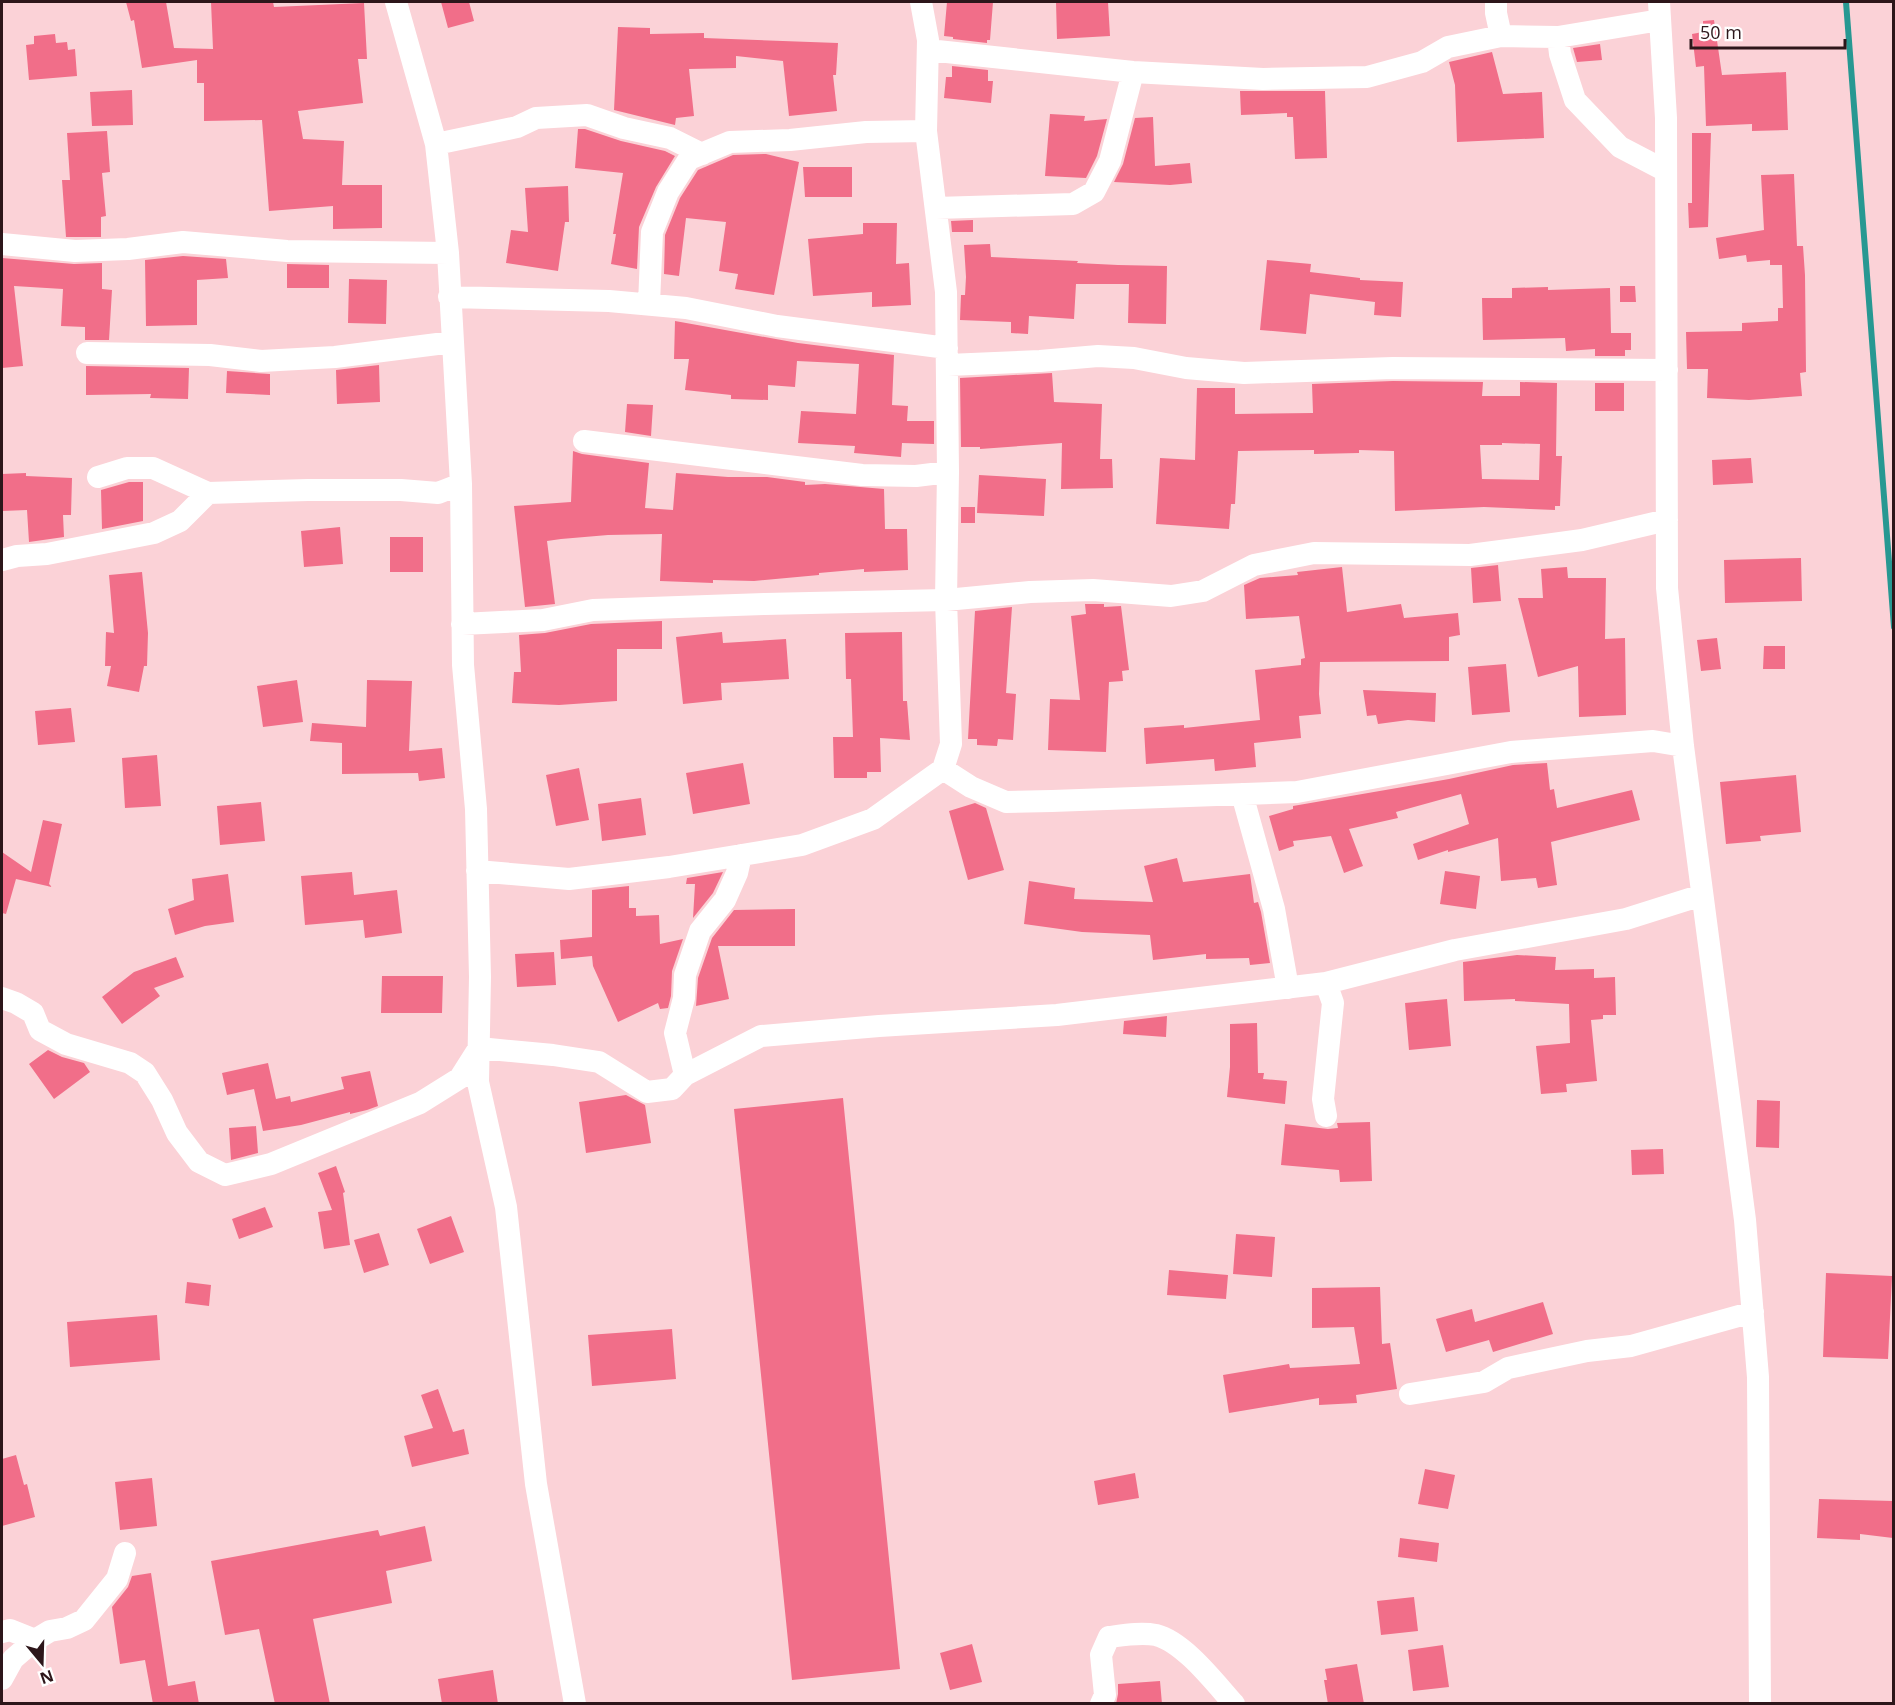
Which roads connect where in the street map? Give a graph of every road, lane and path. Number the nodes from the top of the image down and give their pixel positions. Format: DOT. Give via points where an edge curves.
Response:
graph roads {
  1 [pos="396,2"];
  2 [pos="921,2"];
  3 [pos="1496,2"];
  4 [pos="1660,11"];
  5 [pos="1501,36"];
  6 [pos="1558,37"];
  7 [pos="928,50"];
  8 [pos="1133,72"];
  9 [pos="926,130"];
  10 [pos="436,144"];
  11 [pos="702,154"];
  12 [pos="1666,171"];
  13 [pos="936,208"];
  14 [pos="2,244"];
  15 [pos="448,253"];
  16 [pos="449,297"];
  17 [pos="649,304"];
  18 [pos="453,342"];
  19 [pos="87,353"];
  20 [pos="948,356"];
  21 [pos="1666,370"];
  22 [pos="584,441"];
  23 [pos="948,472"];
  24 [pos="98,477"];
  25 [pos="461,484"];
  26 [pos="208,493"];
  27 [pos="1667,519"];
  28 [pos="2,560"];
  29 [pos="946,600"];
  30 [pos="462,624"];
  31 [pos="1683,746"];
  32 [pos="943,769"];
  33 [pos="1242,794"];
  34 [pos="741,855"];
  35 [pos="477,871"];
  36 [pos="1702,895"];
  37 [pos="1326,983"];
  38 [pos="1288,987"];
  39 [pos="2,998"];
  40 [pos="479,1048"];
  41 [pos="685,1075"];
  42 [pos="1326,1116"];
  43 [pos="1753,1312"];
  44 [pos="1410,1394"];
  45 [pos="125,1553"];
  46 [pos="2,1632"];
  47 [pos="35,1640"];
  48 [pos="2,1679"];
  49 [pos="575,1704"];
  50 [pos="1101,1704"];
  51 [pos="1234,1704"];
  52 [pos="1761,1704"];
  1 -- 10 [label="street"];
  2 -- 7 [label="street"];
  3 -- 5 [label="street"];
  4 -- 6 [label="street"];
  4 -- 12 [label="street"];
  5 -- 6 [label="street"];
  5 -- 8 [label="street" via="1448,47 1422,62 1367,77 1263,79"];
  6 -- 12 [label="street" via="1575,100 1620,147"];
  7 -- 8 [label="street"];
  7 -- 9 [label="street"];
  8 -- 13 [label="street" via="1110,161 1094,192 1073,204"];
  9 -- 11 [label="street" via="730,142"];
  9 -- 13 [label="street"];
  10 -- 11 [label="street" via="517,127 536,118 587,115 670,138"];
  10 -- 15 [label="street"];
  11 -- 17 [label="street" via="689,159 668,192 652,232"];
  12 -- 21 [label="street"];
  13 -- 20 [label="street" via="946,292"];
  14 -- 15 [label="street" via="75,251 183,242 287,252"];
  15 -- 16 [label="street"];
  16 -- 17 [label="street"];
  16 -- 18 [label="street"];
  17 -- 20 [label="street"];
  18 -- 19 [label="street" via="335,357 261,361 210,355"];
  18 -- 25 [label="street"];
  20 -- 21 [label="street" via="1040,362 1098,356 1134,358 1244,373 1393,368"];
  20 -- 23 [label="street"];
  21 -- 27 [label="street"];
  22 -- 23 [label="street" via="862,475"];
  23 -- 29 [label="street"];
  24 -- 26 [label="street" via="127,468 153,468"];
  25 -- 26 [label="street" via="438,493"];
  25 -- 30 [label="street"];
  26 -- 28 [label="street" via="180,521 154,533"];
  27 -- 29 [label="street" via="1581,540 1470,555 1314,554 1254,565 1203,591 1171,596 1093,590"];
  27 -- 31 [label="street" via="1667,588"];
  29 -- 30 [label="street" via="593,610 543,620"];
  29 -- 32 [label="street" via="951,744"];
  30 -- 35 [label="street"];
  31 -- 33 [label="street" via="1653,741 1511,752 1297,792"];
  31 -- 36 [label="street"];
  32 -- 33 [label="street" via="1006,802"];
  32 -- 34 [label="street" via="873,819 802,845"];
  33 -- 38 [label="street" via="1274,909"];
  34 -- 35 [label="street" via="568,879"];
  34 -- 41 [label="street" via="738,873 725,900 700,931 686,975 675,1034"];
  35 -- 40 [label="street"];
  36 -- 37 [label="street" via="1626,919 1455,950"];
  36 -- 43 [label="street" via="1745,1220"];
  37 -- 38 [label="street"];
  37 -- 42 [label="street" via="1333,1003 1323,1099"];
  38 -- 41 [label="street" via="1057,1015 761,1036"];
  39 -- 40 [label="street" via="33,1013 40,1030 66,1044 130,1063 145,1073 177,1133 199,1162 225,1175 271,1164 420,1103 460,1078"];
  40 -- 41 [label="street" via="599,1062 647,1092 672,1089"];
  40 -- 49 [label="street" via="478,1082 506,1207 536,1484"];
  43 -- 44 [label="street" via="1631,1346 1508,1368 1484,1382"];
  43 -- 52 [label="street" via="1758,1377"];
  45 -- 47 [label="street" via="117,1579 84,1620"];
  46 -- 47 [label="street" via="10,1630"];
  47 -- 48 [label="street" via="13,1659"];
  50 -- 51 [label="street" via="1105,1695 1101,1655 1109,1637 1139,1634 1158,1636 1181,1649"];
}
